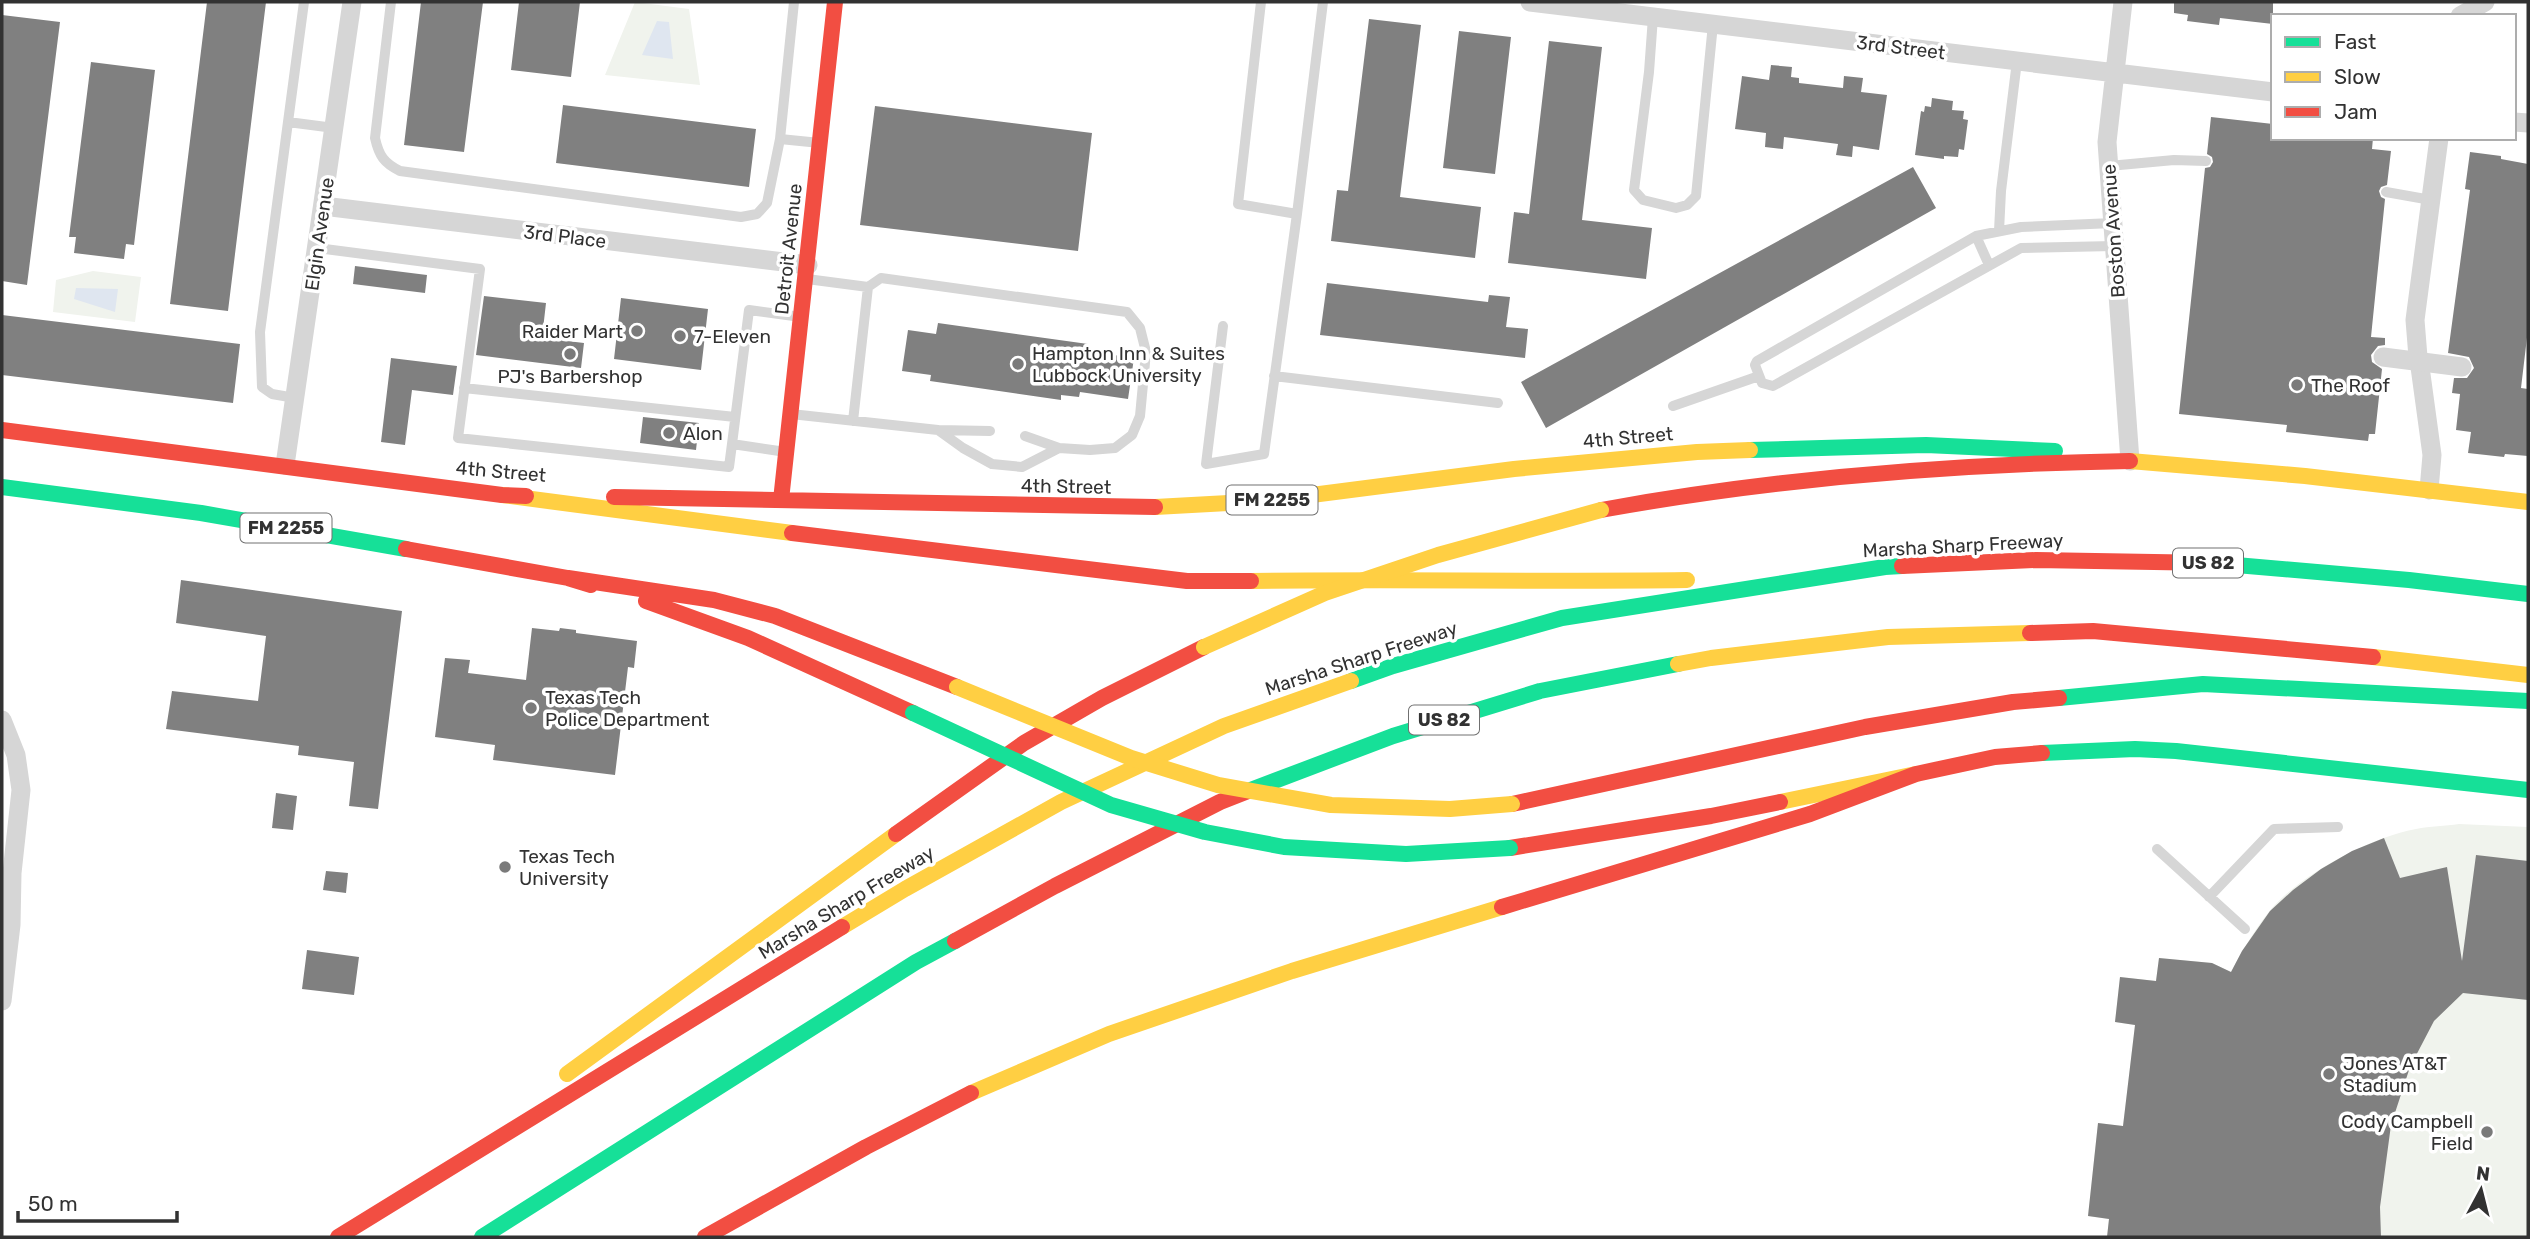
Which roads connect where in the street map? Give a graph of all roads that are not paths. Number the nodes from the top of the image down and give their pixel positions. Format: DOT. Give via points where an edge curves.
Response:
graph roads {
  1 [pos="304,2"];
  2 [pos="352,2"];
  3 [pos="391,2"];
  4 [pos="794,2"];
  5 [pos="835,2"];
  6 [pos="1261,2"];
  7 [pos="1323,2"];
  8 [pos="1530,2"];
  9 [pos="2123,2"];
  10 [pos="2485,2"];
  11 [pos="2464,14"];
  12 [pos="1653,17"];
  13 [pos="1713,24"];
  14 [pos="2017,61"];
  15 [pos="2114,73"];
  16 [pos="2271,92"];
  17 [pos="288,122"];
  18 [pos="334,128"];
  19 [pos="779,139"];
  20 [pos="2439,140"];
  21 [pos="820,143"];
  22 [pos="2206,161"];
  23 [pos="2109,166"];
  24 [pos="2386,192"];
  25 [pos="2431,200"];
  26 [pos="323,206"];
  27 [pos="1297,214"];
  28 [pos="2113,223"];
  29 [pos="1999,231"];
  30 [pos="1976,236"];
  31 [pos="2114,246"];
  32 [pos="317,248"];
  33 [pos="1989,265"];
  34 [pos="807,272"];
  35 [pos="868,286"];
  36 [pos="802,317"];
  37 [pos="1223,326"];
  38 [pos="2384,357"];
  39 [pos="2462,367"];
  40 [pos="1275,376"];
  41 [pos="1759,376"];
  42 [pos="464,388"];
  43 [pos="295,398"];
  44 [pos="1498,403"];
  45 [pos="1673,406"];
  46 [pos="791,414"];
  47 [pos="735,416"];
  48 [pos="853,421"];
  49 [pos="2,430"];
  50 [pos="937,430"];
  51 [pos="989,431"];
  52 [pos="1025,436"];
  53 [pos="732,444"];
  54 [pos="1059,449"];
  55 [pos="786,452"];
  56 [pos="2130,461"];
  57 [pos="285,465"];
  58 [pos="2,487"];
  59 [pos="2429,490"];
  60 [pos="502,495"];
  61 [pos="781,500"];
  62 [pos="2528,502"];
  63 [pos="1885,567"];
  64 [pos="568,578"];
  65 [pos="2528,594"];
  66 [pos="2528,676"];
  67 [pos="2528,701"];
  68 [pos="2,720"];
  69 [pos="1916,774"];
  70 [pos="2528,790"];
  71 [pos="2338,827"];
  72 [pos="2157,849"];
  73 [pos="2209,897"];
  74 [pos="2245,929"];
  75 [pos="2,1001"];
  76 [pos="370,1219"];
  77 [pos="714,1235"];
  78 [pos="338,1237"];
  79 [pos="482,1237"];
  1 -- 17 [label="lane"];
  2 -- 18 [label="street, Elgin Avenue"];
  3 -- 19 [label="lane" via="375,138 385,164 400,172 741,217 757,214 766,203"];
  4 -- 19 [label="lane"];
  5 -- 21 [label="main road, Detroit Avenue"];
  6 -- 27 [label="lane" via="1238,204"];
  7 -- 27 [label="lane"];
  8 -- 12 [label="street, 3rd Street"];
  9 -- 15 [label="street, Boston Avenue"];
  10 -- 11 [label="street"];
  12 -- 13 [label="street, 3rd Street"];
  12 -- 13 [label="lane" via="1634,190 1643,200 1676,208 1696,196"];
  13 -- 14 [label="street, 3rd Street"];
  14 -- 15 [label="street, 3rd Street"];
  14 -- 29 [label="lane"];
  15 -- 16 [label="street, 3rd Street"];
  15 -- 23 [label="street, Boston Avenue"];
  17 -- 18 [label="lane"];
  17 -- 43 [label="lane" via="260,332 262,387"];
  18 -- 26 [label="street, Elgin Avenue"];
  19 -- 21 [label="lane"];
  20 -- 25 [label="street"];
  21 -- 34 [label="main road, Detroit Avenue"];
  22 -- 23 [label="lane"];
  23 -- 28 [label="street, Boston Avenue"];
  24 -- 25 [label="lane"];
  25 -- 59 [label="street" via="2416,320 2432,455"];
  26 -- 32 [label="street, Elgin Avenue"];
  26 -- 34 [label="street, 3rd Place"];
  27 -- 40 [label="lane"];
  28 -- 29 [label="lane"];
  28 -- 31 [label="street, Boston Avenue"];
  29 -- 30 [label="lane"];
  30 -- 33 [label="lane"];
  30 -- 41 [label="lane" via="1757,361"];
  31 -- 33 [label="lane" via="2021,248"];
  31 -- 56 [label="street, Boston Avenue"];
  32 -- 42 [label="lane" via="480,269"];
  32 -- 43 [label="street, Elgin Avenue"];
  33 -- 41 [label="lane" via="1773,386 1762,383"];
  34 -- 35 [label="lane"];
  34 -- 36 [label="main road, Detroit Avenue"];
  35 -- 48 [label="lane"];
  35 -- 54 [label="lane" via="881,278 1127,312 1140,328 1146,352 1140,416 1132,435 1115,448"];
  36 -- 46 [label="main road, Detroit Avenue"];
  36 -- 47 [label="lane" via="749,310"];
  37 -- 40 [label="lane" via="1206,464 1264,454"];
  38 -- 39 [label="street, bridge"];
  40 -- 44 [label="lane"];
  41 -- 45 [label="lane"];
  42 -- 47 [label="lane"];
  42 -- 53 [label="lane" via="457,438 729,467"];
  43 -- 57 [label="street, Elgin Avenue"];
  46 -- 48 [label="lane"];
  46 -- 55 [label="main road, Detroit Avenue"];
  47 -- 53 [label="lane"];
  48 -- 50 [label="lane"];
  49 -- 57 [label="main road, 4th Street / FM 2255"];
  50 -- 51 [label="lane"];
  50 -- 54 [label="lane" via="992,464 1022,467"];
  52 -- 54 [label="lane"];
  53 -- 55 [label="lane"];
  55 -- 61 [label="main road, Detroit Avenue"];
  56 -- 59 [label="main road"];
  56 -- 61 [label="main road, 4th Street / FM 2255" via="2040,449 1839,446 1648,456 1265,501 1138,508"];
  56 -- 76 [label="main road, bridge" via="1876,471 1679,494 1601,510 1438,555 1325,593 1192,653 1024,743"];
  57 -- 60 [label="main road, 4th Street / FM 2255"];
  58 -- 64 [label="main road, FM 2255" via="201,513"];
  59 -- 62 [label="main road"];
  60 -- 61 [label="main road, 4th Street / FM 2255"];
  60 -- 63 [label="main road" via="1187,581 1666,581"];
  63 -- 65 [label="main road, Marsha Sharp Freeway / US 82" via="2036,560 2186,561"];
  63 -- 76 [label="main road, Marsha Sharp Freeway / US 82" via="1562,618 1393,666 1224,726 1061,802 905,889"];
  64 -- 67 [label="main road, bridge" via="714,600 775,617 1131,758 1218,785 1331,806 1450,809 1512,804 1865,727 2026,701 2203,684"];
  64 -- 69 [label="main road, FM 2255, bridge" via="681,611 771,648 1111,805 1205,832 1284,848 1406,854 1510,848 1711,816"];
  66 -- 79 [label="main road, US 82" via="2292,648 2093,631 1888,636 1711,658 1540,691 1393,736 1220,802 1055,886 916,962"];
  68 -- 75 [label="street" via="16,755 21,790"];
  69 -- 70 [label="main road" via="1995,757 2135,749"];
  69 -- 77 [label="main road" via="1810,814 1292,971 1109,1034 962,1097"];
  71 -- 73 [label="lane" via="2274,829"];
  72 -- 73 [label="lane"];
  73 -- 74 [label="lane"];
  76 -- 78 [label="main road, Marsha Sharp Freeway / US 82"];
}
